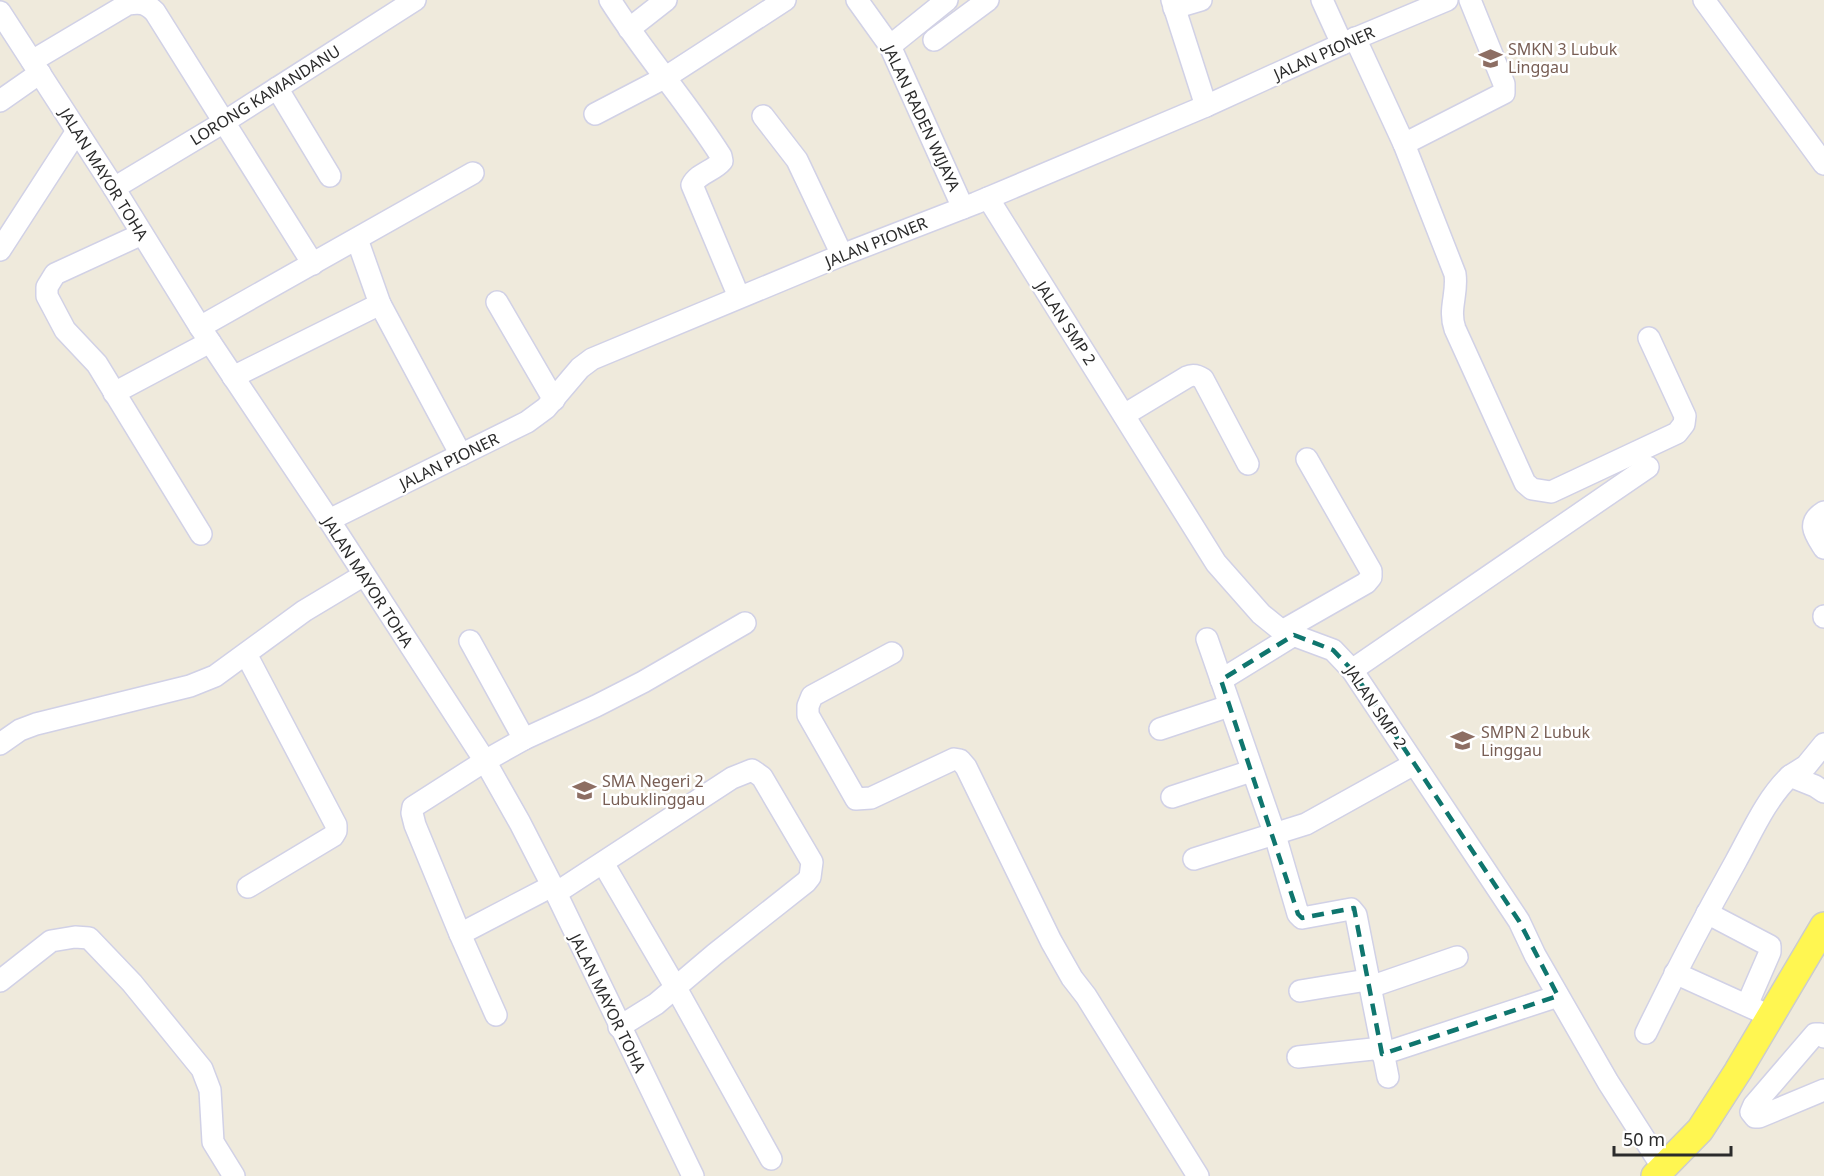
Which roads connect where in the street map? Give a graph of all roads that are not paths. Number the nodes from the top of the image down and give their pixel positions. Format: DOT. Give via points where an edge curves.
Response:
graph roads {
  1 [pos="416,0"];
  2 [pos="610,0"];
  3 [pos="666,0"];
  4 [pos="785,0"];
  5 [pos="857,0"];
  6 [pos="947,0"];
  7 [pos="1201,0"];
  8 [pos="1322,0"];
  9 [pos="1447,0"];
  10 [pos="1470,0"];
  11 [pos="1704,0"];
  12 [pos="981,2"];
  13 [pos="1173,4"];
  14 [pos="1415,6"];
  15 [pos="0,12"];
  16 [pos="629,29"];
  17 [pos="934,40"];
  18 [pos="1348,41"];
  19 [pos="890,46"];
  20 [pos="36,67"];
  21 [pos="666,77"];
  22 [pos="276,88"];
  23 [pos="0,101"];
  24 [pos="1206,106"];
  25 [pos="595,114"];
  26 [pos="763,116"];
  27 [pos="224,122"];
  28 [pos="77,131"];
  29 [pos="1404,144"];
  30 [pos="1824,164"];
  31 [pos="473,174"];
  32 [pos="330,176"];
  33 [pos="114,188"];
  34 [pos="988,198"];
  35 [pos="963,208"];
  36 [pos="142,234"];
  37 [pos="357,239"];
  38 [pos="0,249"];
  39 [pos="842,255"];
  40 [pos="313,264"];
  41 [pos="739,297"];
  42 [pos="497,302"];
  43 [pos="380,304"];
  44 [pos="205,335"];
  45 [pos="1648,338"];
  46 [pos="233,376"];
  47 [pos="114,393"];
  48 [pos="554,400"];
  49 [pos="1124,415"];
  50 [pos="460,455"];
  51 [pos="1307,459"];
  52 [pos="1248,464"];
  53 [pos="1648,467"];
  54 [pos="1824,513"];
  55 [pos="329,520"];
  56 [pos="201,534"];
  57 [pos="1824,548"];
  58 [pos="363,575"];
  59 [pos="745,623"];
  60 [pos="1288,633"];
  61 [pos="1207,639"];
  62 [pos="470,641"];
  63 [pos="892,652"];
  64 [pos="246,654"];
  65 [pos="1352,669"];
  66 [pos="1221,680"];
  67 [pos="1229,706"];
  68 [pos="1160,729"];
  69 [pos="524,739"];
  70 [pos="0,744"];
  71 [pos="1824,744"];
  72 [pos="485,761"];
  73 [pos="1414,764"];
  74 [pos="1251,771"];
  75 [pos="1790,776"];
  76 [pos="1824,792"];
  77 [pos="1172,797"];
  78 [pos="1275,835"];
  79 [pos="1194,859"];
  80 [pos="603,863"];
  81 [pos="248,887"];
  82 [pos="554,889"];
  83 [pos="1707,913"];
  84 [pos="1824,926"];
  85 [pos="460,934"];
  86 [pos="1457,957"];
  87 [pos="1675,973"];
  88 [pos="0,981"];
  89 [pos="1369,984"];
  90 [pos="676,988"];
  91 [pos="1300,991"];
  92 [pos="1558,996"];
  93 [pos="1759,1010"];
  94 [pos="496,1015"];
  95 [pos="619,1027"];
  96 [pos="1646,1033"];
  97 [pos="1824,1037"];
  98 [pos="1382,1051"];
  99 [pos="1298,1057"];
  100 [pos="1388,1077"];
  101 [pos="1824,1090"];
  102 [pos="771,1159"];
  103 [pos="1659,1172"];
  104 [pos="234,1176"];
  105 [pos="693,1176"];
  106 [pos="1198,1176"];
  1 -- 22 [label="street, LORONG KAMANDANU"];
  2 -- 16 [label="street"];
  3 -- 16 [label="street"];
  4 -- 21 [label="street"];
  5 -- 19 [label="street, JALAN RADEN WIJAYA"];
  6 -- 19 [label="street"];
  7 -- 13 [label="street"];
  8 -- 18 [label="street"];
  9 -- 14 [label="street, JALAN PIONER"];
  10 -- 29 [label="street" via="1504,84 1504,93"];
  11 -- 30 [label="street"];
  12 -- 17 [label="street"];
  13 -- 24 [label="street"];
  14 -- 18 [label="street, JALAN PIONER"];
  15 -- 20 [label="street, JALAN MAYOR TOHA"];
  16 -- 21 [label="street"];
  18 -- 24 [label="street, JALAN PIONER"];
  18 -- 29 [label="street"];
  19 -- 35 [label="street, JALAN RADEN WIJAYA"];
  20 -- 23 [label="street"];
  20 -- 27 [label="street" via="128,4 140,2 155,12"];
  20 -- 28 [label="street, JALAN MAYOR TOHA"];
  21 -- 25 [label="street"];
  21 -- 41 [label="street" via="721,156 719,166 692,185"];
  22 -- 27 [label="street, LORONG KAMANDANU"];
  22 -- 32 [label="street"];
  24 -- 34 [label="street, JALAN PIONER"];
  26 -- 39 [label="street" via="797,160"];
  27 -- 33 [label="street, LORONG KAMANDANU"];
  27 -- 40 [label="street"];
  28 -- 33 [label="street, JALAN MAYOR TOHA"];
  28 -- 38 [label="street"];
  29 -- 45 [label="street" via="1455,274 1451,318 1455,329 1525,483 1532,489 1551,492 1677,433 1684,424 1685,416"];
  31 -- 37 [label="street"];
  33 -- 36 [label="street, JALAN MAYOR TOHA"];
  34 -- 35 [label="street, JALAN PIONER"];
  34 -- 49 [label="street, JALAN SMP 2"];
  35 -- 39 [label="street, JALAN PIONER"];
  36 -- 44 [label="street, JALAN MAYOR TOHA"];
  36 -- 47 [label="street" via="55,274 47,287 47,296 68,334 97,364"];
  37 -- 40 [label="street"];
  37 -- 43 [label="street"];
  39 -- 41 [label="street, JALAN PIONER"];
  40 -- 44 [label="street"];
  41 -- 48 [label="street, JALAN PIONER" via="592,359"];
  42 -- 48 [label="street"];
  43 -- 46 [label="street"];
  43 -- 50 [label="street"];
  44 -- 46 [label="street, JALAN MAYOR TOHA"];
  44 -- 47 [label="street"];
  46 -- 55 [label="street, JALAN MAYOR TOHA"];
  47 -- 56 [label="street"];
  48 -- 50 [label="street, JALAN PIONER" via="527,422"];
  49 -- 52 [label="street" via="1192,374 1198,376"];
  49 -- 60 [label="street, JALAN SMP 2" via="1216,563 1261,614"];
  50 -- 55 [label="street, JALAN PIONER"];
  51 -- 60 [label="street" via="1371,577"];
  53 -- 65 [label="street"];
  54 -- 57 [label="street" via="1813,524"];
  55 -- 58 [label="street, JALAN MAYOR TOHA"];
  58 -- 64 [label="street" via="304,611"];
  58 -- 72 [label="street, JALAN MAYOR TOHA"];
  59 -- 69 [label="street" via="643,682"];
  60 -- 65 [label="street, JALAN SMP 2" via="1333,650"];
  60 -- 66 [label="street"];
  61 -- 66 [label="street"];
  62 -- 69 [label="street"];
  63 -- 106 [label="street" via="812,696 808,706 808,715 856,799 871,798 954,759 960,760 1072,978"];
  64 -- 70 [label="street" via="215,676 197,683 36,724"];
  64 -- 81 [label="street" via="336,825 333,836"];
  65 -- 73 [label="street, JALAN SMP 2"];
  66 -- 67 [label="street"];
  67 -- 68 [label="street"];
  67 -- 74 [label="street"];
  69 -- 72 [label="street"];
  71 -- 75 [label="street" via="1806,766"];
  72 -- 82 [label="street, JALAN MAYOR TOHA"];
  72 -- 85 [label="street" via="416,804 412,813"];
  73 -- 78 [label="street" via="1321,817"];
  73 -- 92 [label="street, JALAN SMP 2" via="1520,921"];
  74 -- 77 [label="street"];
  74 -- 78 [label="street"];
  75 -- 76 [label="street"];
  75 -- 83 [label="street" via="1772,798"];
  78 -- 79 [label="street"];
  78 -- 89 [label="street" via="1302,918 1351,909 1356,915"];
  80 -- 82 [label="street"];
  80 -- 90 [label="street"];
  80 -- 90 [label="street" via="732,778 752,770 762,777 812,862 806,882"];
  82 -- 85 [label="street"];
  82 -- 95 [label="street, JALAN MAYOR TOHA"];
  83 -- 87 [label="street"];
  83 -- 93 [label="street" via="1770,946"];
  84 -- 93 [label="main road"];
  85 -- 94 [label="street"];
  86 -- 89 [label="street"];
  87 -- 93 [label="street"];
  87 -- 96 [label="street"];
  88 -- 104 [label="street" via="51,941 89,938 132,983 202,1069 210,1090 213,1142"];
  89 -- 91 [label="street"];
  89 -- 98 [label="street"];
  90 -- 95 [label="street"];
  90 -- 102 [label="street"];
  92 -- 98 [label="street"];
  92 -- 103 [label="street, JALAN SMP 2" via="1655,1153"];
  93 -- 103 [label="main road" via="1700,1130"];
  95 -- 105 [label="street, JALAN MAYOR TOHA"];
  97 -- 101 [label="street" via="1815,1034 1751,1112 1759,1116"];
  98 -- 99 [label="street"];
  98 -- 100 [label="street"];
}
